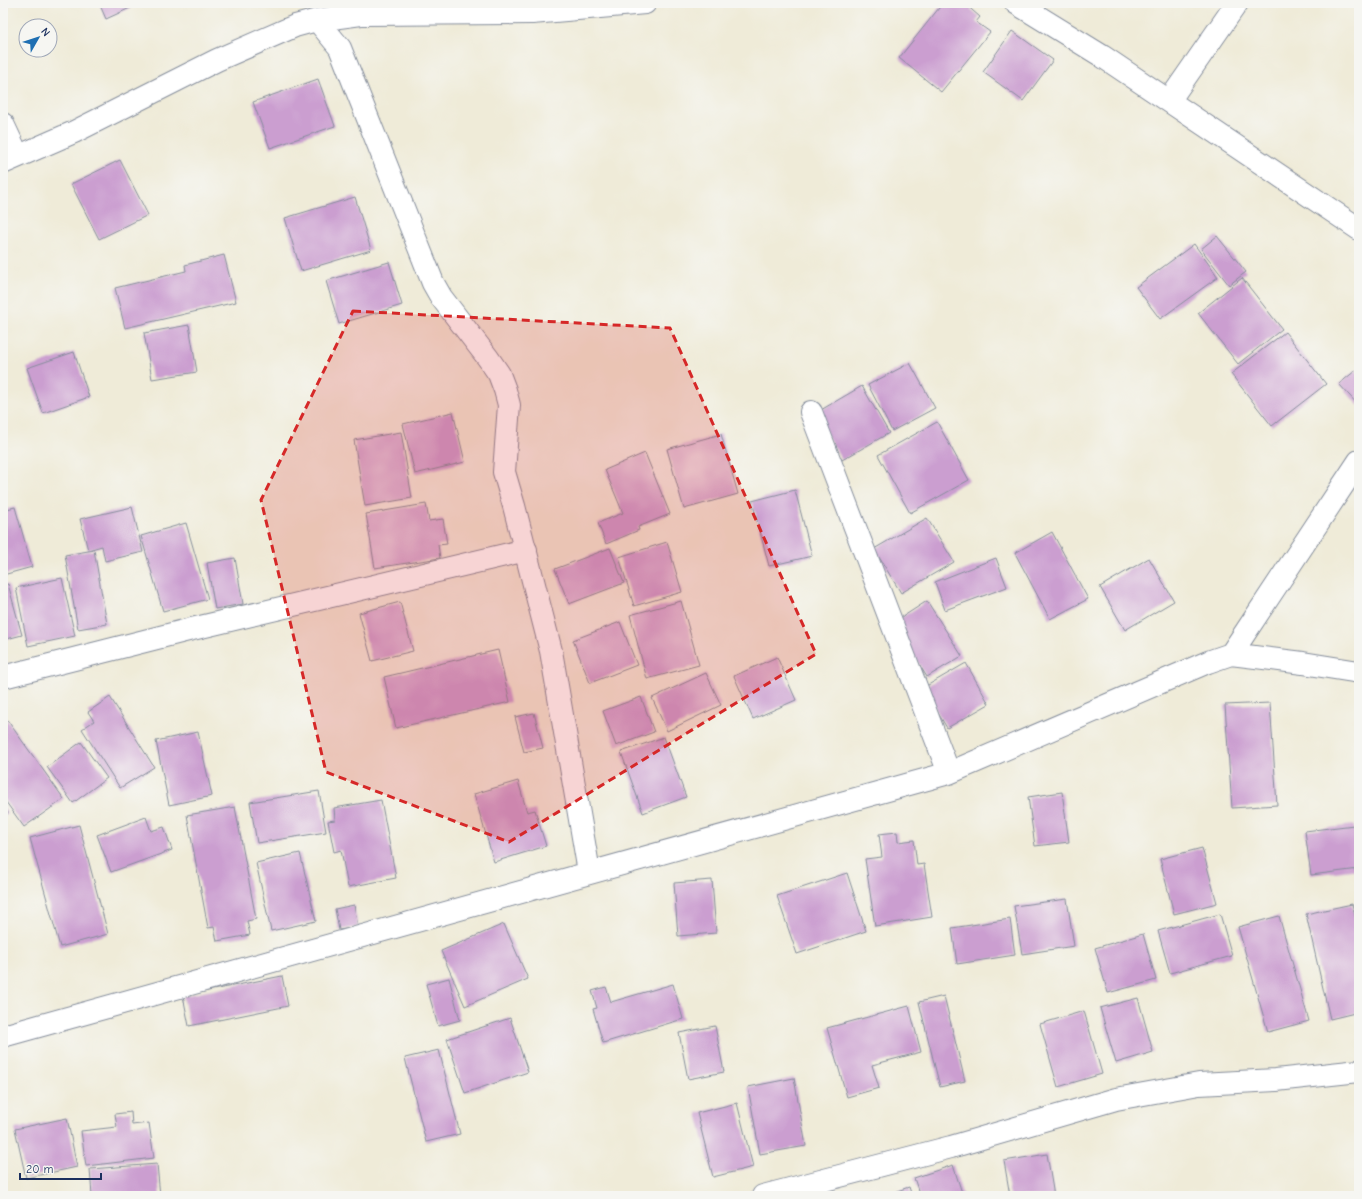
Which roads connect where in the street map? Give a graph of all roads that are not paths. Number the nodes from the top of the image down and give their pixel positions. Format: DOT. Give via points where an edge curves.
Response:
graph roads {
  1 [pos="645,3"];
  2 [pos="1016,3"];
  3 [pos="1237,3"];
  4 [pos="361,14"];
  5 [pos="317,20"];
  6 [pos="340,48"];
  7 [pos="1169,101"];
  8 [pos="3,124"];
  9 [pos="11,160"];
  10 [pos="1359,230"];
  11 [pos="811,412"];
  12 [pos="1359,461"];
  13 [pos="526,550"];
  14 [pos="1231,654"];
  15 [pos="1359,672"];
  16 [pos="3,677"];
  17 [pos="949,773"];
  18 [pos="589,872"];
  19 [pos="3,1036"];
  20 [pos="1359,1072"];
  21 [pos="763,1196"];
  1 -- 4 [label="street" via="532,13"];
  2 -- 7 [label="street"];
  3 -- 7 [label="street"];
  4 -- 5 [label="street"];
  4 -- 6 [label="street"];
  5 -- 6 [label="street"];
  5 -- 9 [label="street" via="295,26 217,60 74,132"];
  6 -- 13 [label="street" via="433,283 499,374 505,390 509,405 504,472"];
  7 -- 10 [label="street"];
  8 -- 9 [label="street"];
  11 -- 17 [label="street"];
  12 -- 14 [label="street"];
  13 -- 16 [label="street" via="192,629"];
  13 -- 18 [label="street" via="551,651"];
  14 -- 15 [label="street"];
  14 -- 17 [label="street" via="1164,680"];
  17 -- 18 [label="street"];
  18 -- 19 [label="street"];
  20 -- 21 [label="street" via="1199,1084 1116,1099 951,1147"];
}
